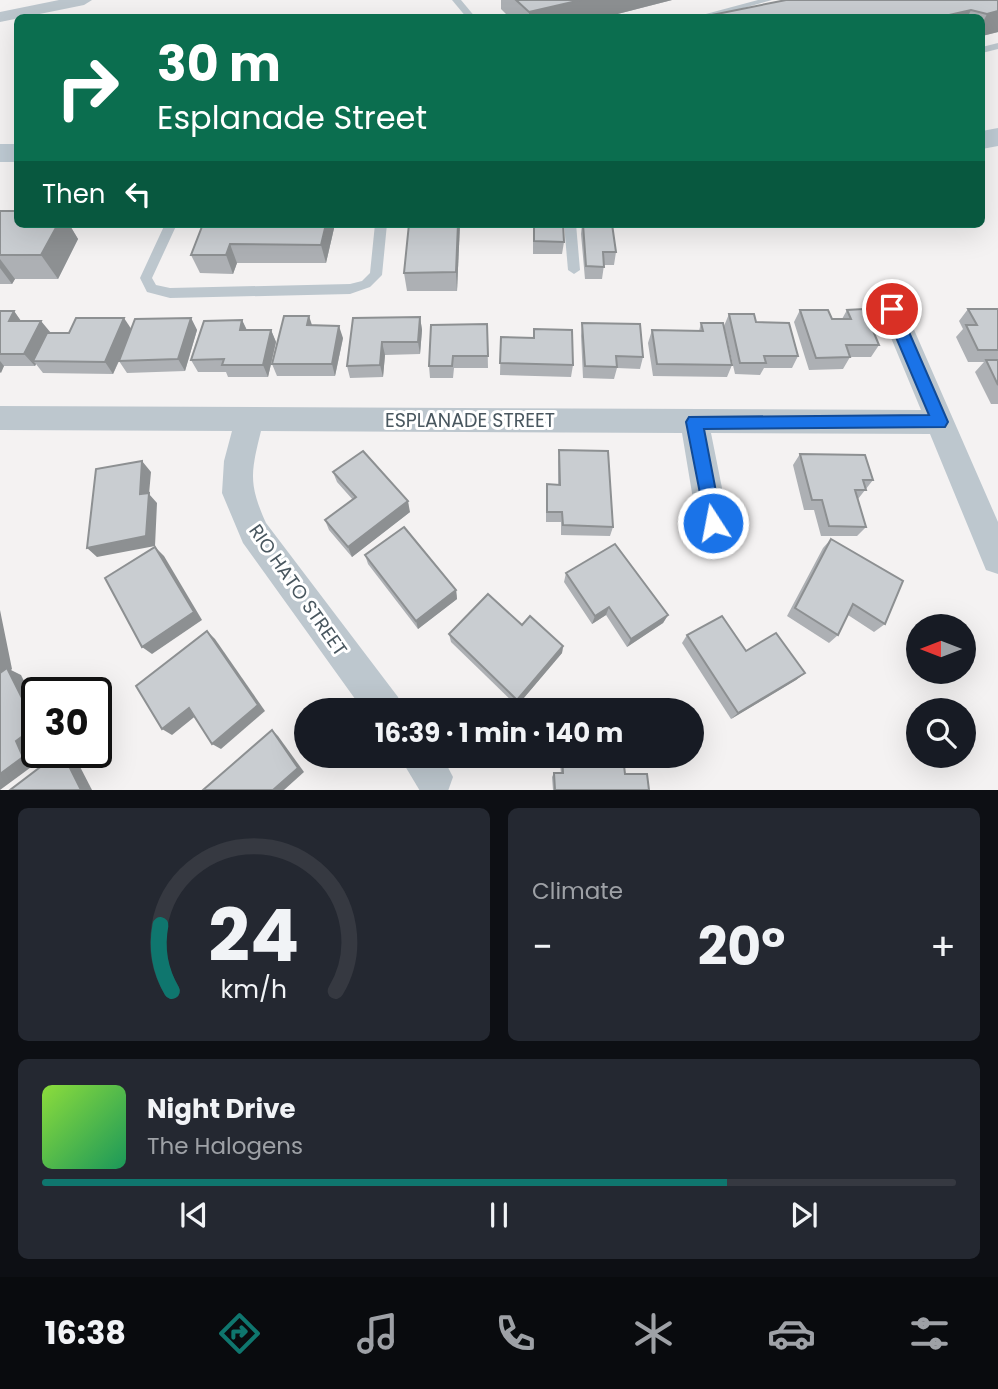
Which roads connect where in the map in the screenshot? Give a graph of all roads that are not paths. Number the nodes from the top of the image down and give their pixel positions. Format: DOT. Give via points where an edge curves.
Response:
graph roads {
  1 [pos="84,0"];
  2 [pos="458,0"];
  3 [pos="768,0"];
  4 [pos="15,14"];
  5 [pos="469,14"];
  6 [pos="711,14"];
  7 [pos="168,228"];
  8 [pos="381,228"];
  9 [pos="570,228"];
  10 [pos="574,270"];
  11 [pos="892,309"];
  12 [pos="0,418"];
  13 [pos="250,419"];
  14 [pos="694,422"];
  15 [pos="940,422"];
  16 [pos="713,523"];
  17 [pos="998,559"];
  18 [pos="376,698"];
  1 -- 4 [label="street"];
  2 -- 5 [label="lane"];
  3 -- 6 [label="lane"];
  7 -- 8 [label="lane" via="146,278 151,289 170,293 358,287 376,275"];
  9 -- 10 [label="lane"];
  11 -- 15 [label="street"];
  12 -- 13 [label="street, ESPLANADE STREET"];
  13 -- 14 [label="street, ESPLANADE STREET"];
  13 -- 18 [label="street, RIO HATO STREET" via="239,461 237,493 254,533"];
  14 -- 15 [label="street, ESPLANADE STREET"];
  14 -- 16 [label="street"];
  15 -- 17 [label="street"];
}
